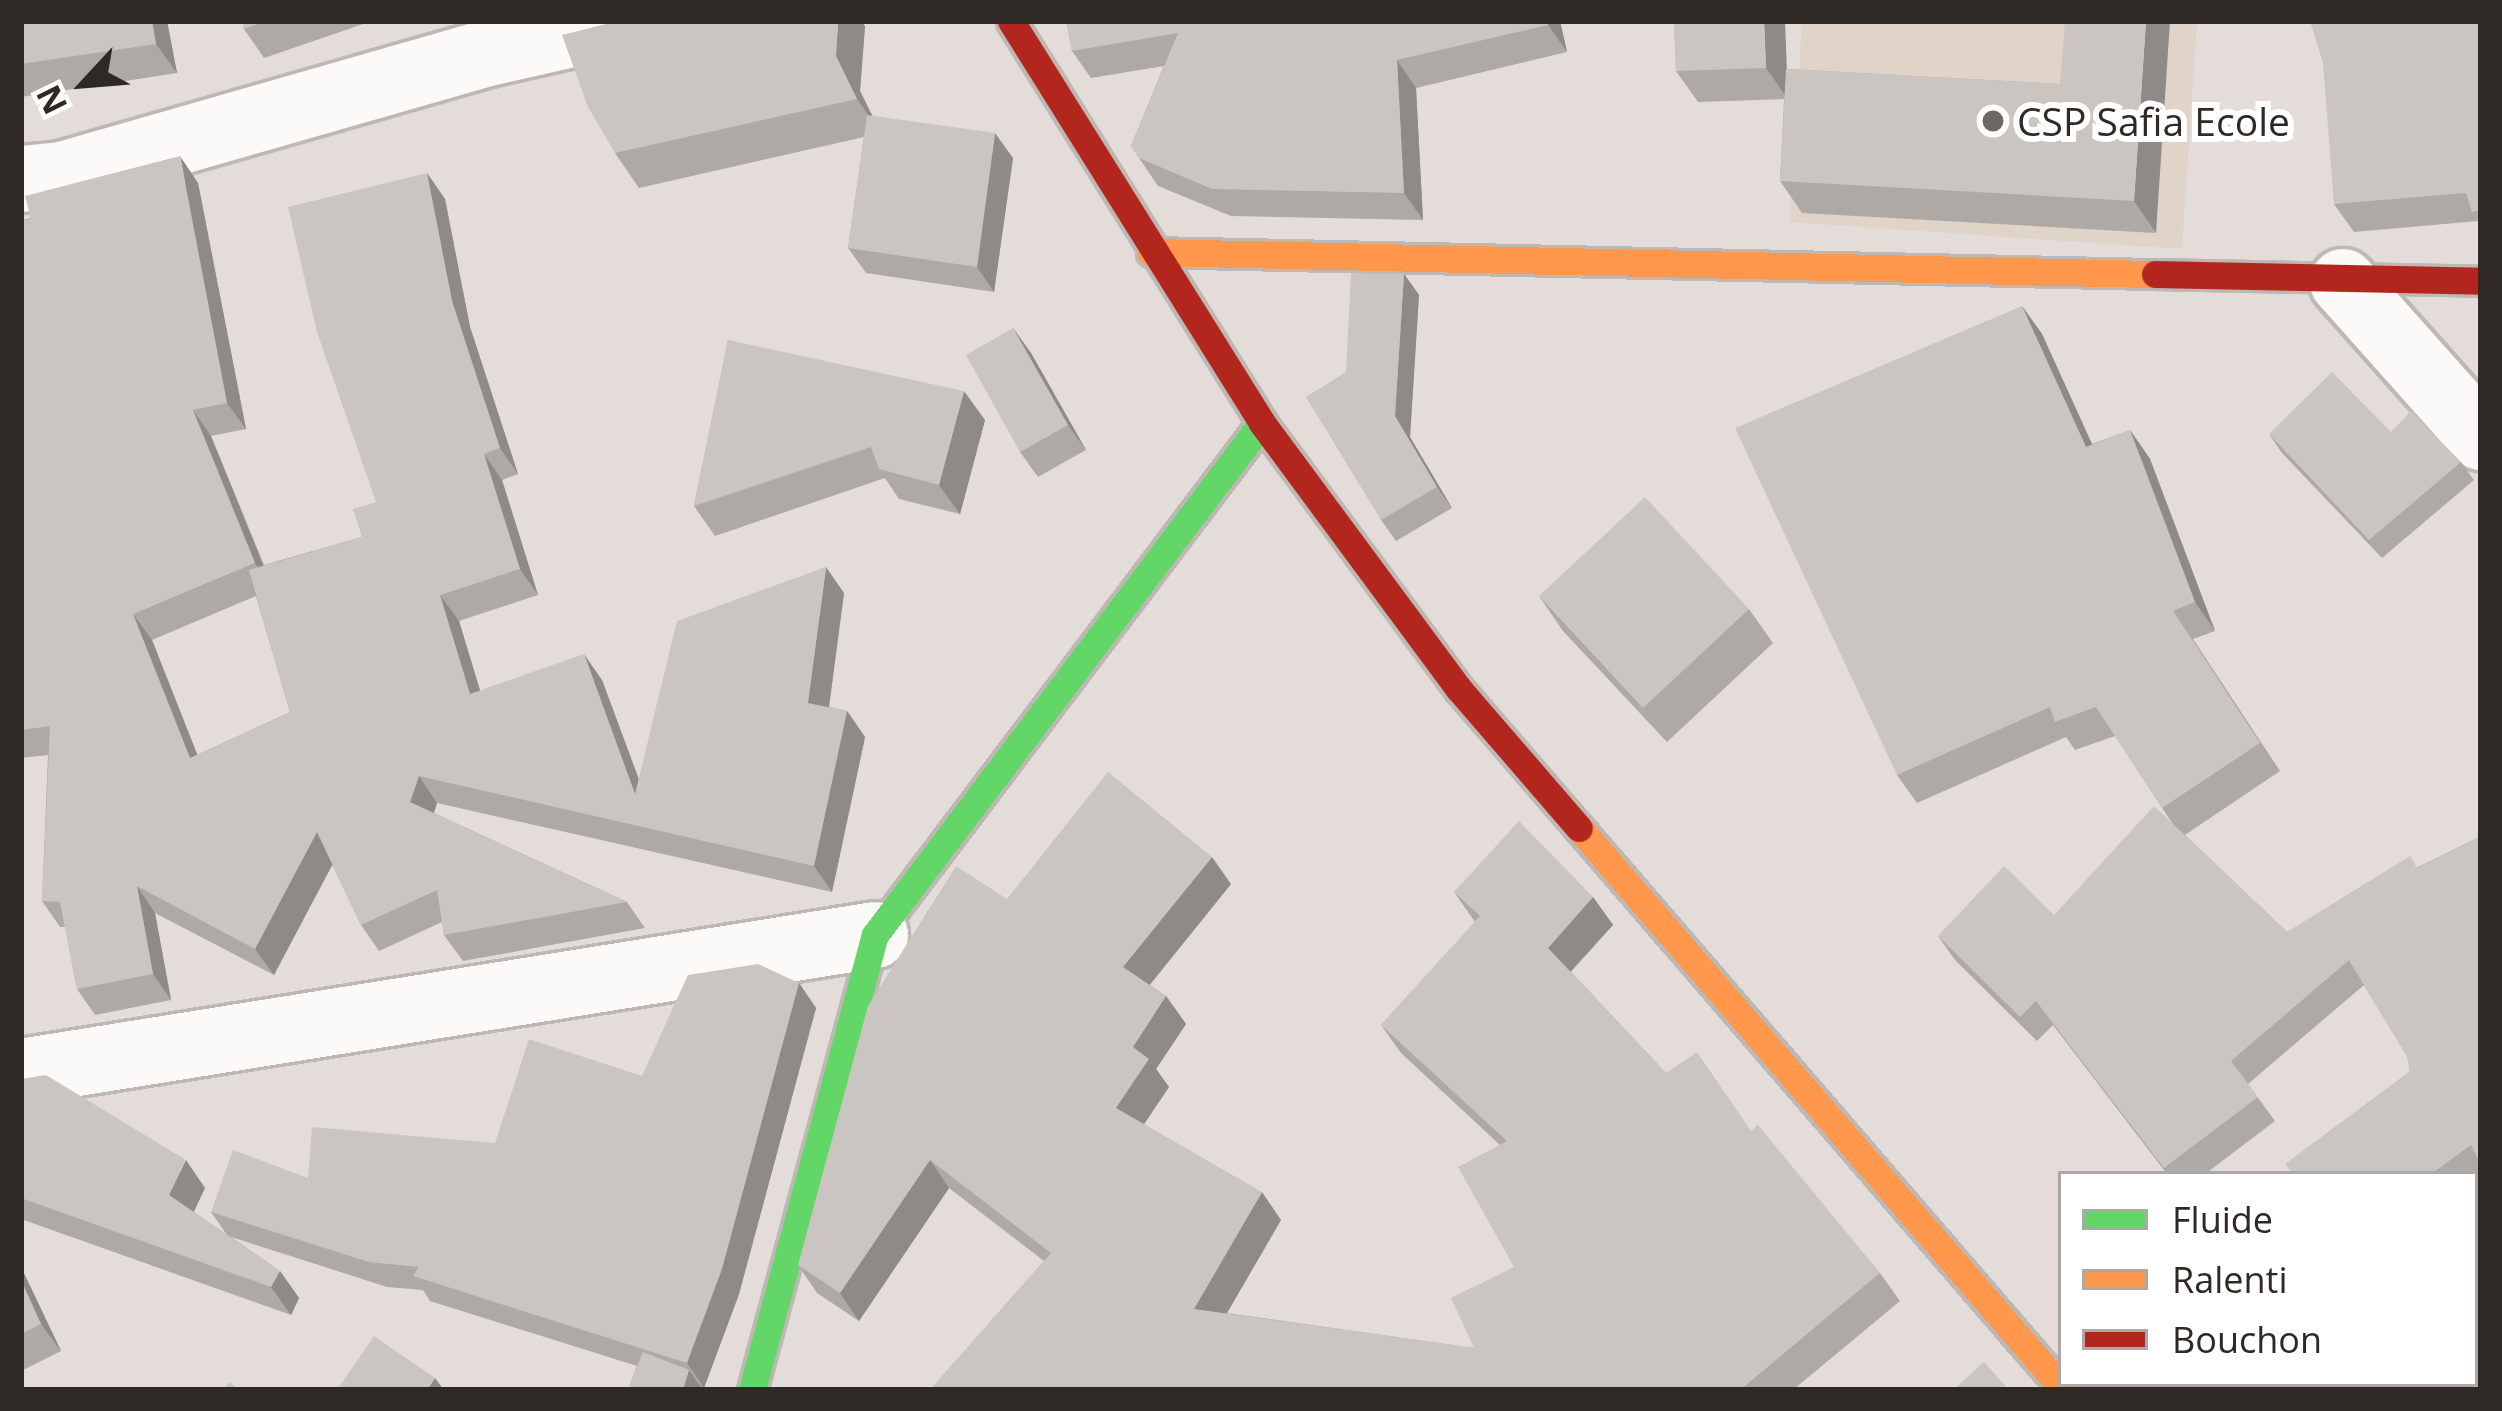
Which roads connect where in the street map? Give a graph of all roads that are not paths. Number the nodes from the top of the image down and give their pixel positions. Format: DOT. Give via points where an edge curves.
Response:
graph roads {
  1 [pos="630,21"];
  2 [pos="1011,21"];
  3 [pos="21,178"];
  4 [pos="1151,252"];
  5 [pos="2343,281"];
  6 [pos="2481,281"];
  7 [pos="1262,423"];
  8 [pos="2481,437"];
  9 [pos="875,935"];
  10 [pos="21,1072"];
  11 [pos="2058,1383"];
  12 [pos="752,1390"];
  1 -- 3 [label="street" via="492,52 62,175"];
  2 -- 4 [label="street"];
  4 -- 5 [label="street"];
  4 -- 7 [label="street"];
  5 -- 6 [label="street"];
  5 -- 8 [label="street"];
  7 -- 9 [label="street"];
  7 -- 11 [label="street" via="1459,688"];
  9 -- 10 [label="street"];
  9 -- 12 [label="street"];
}
